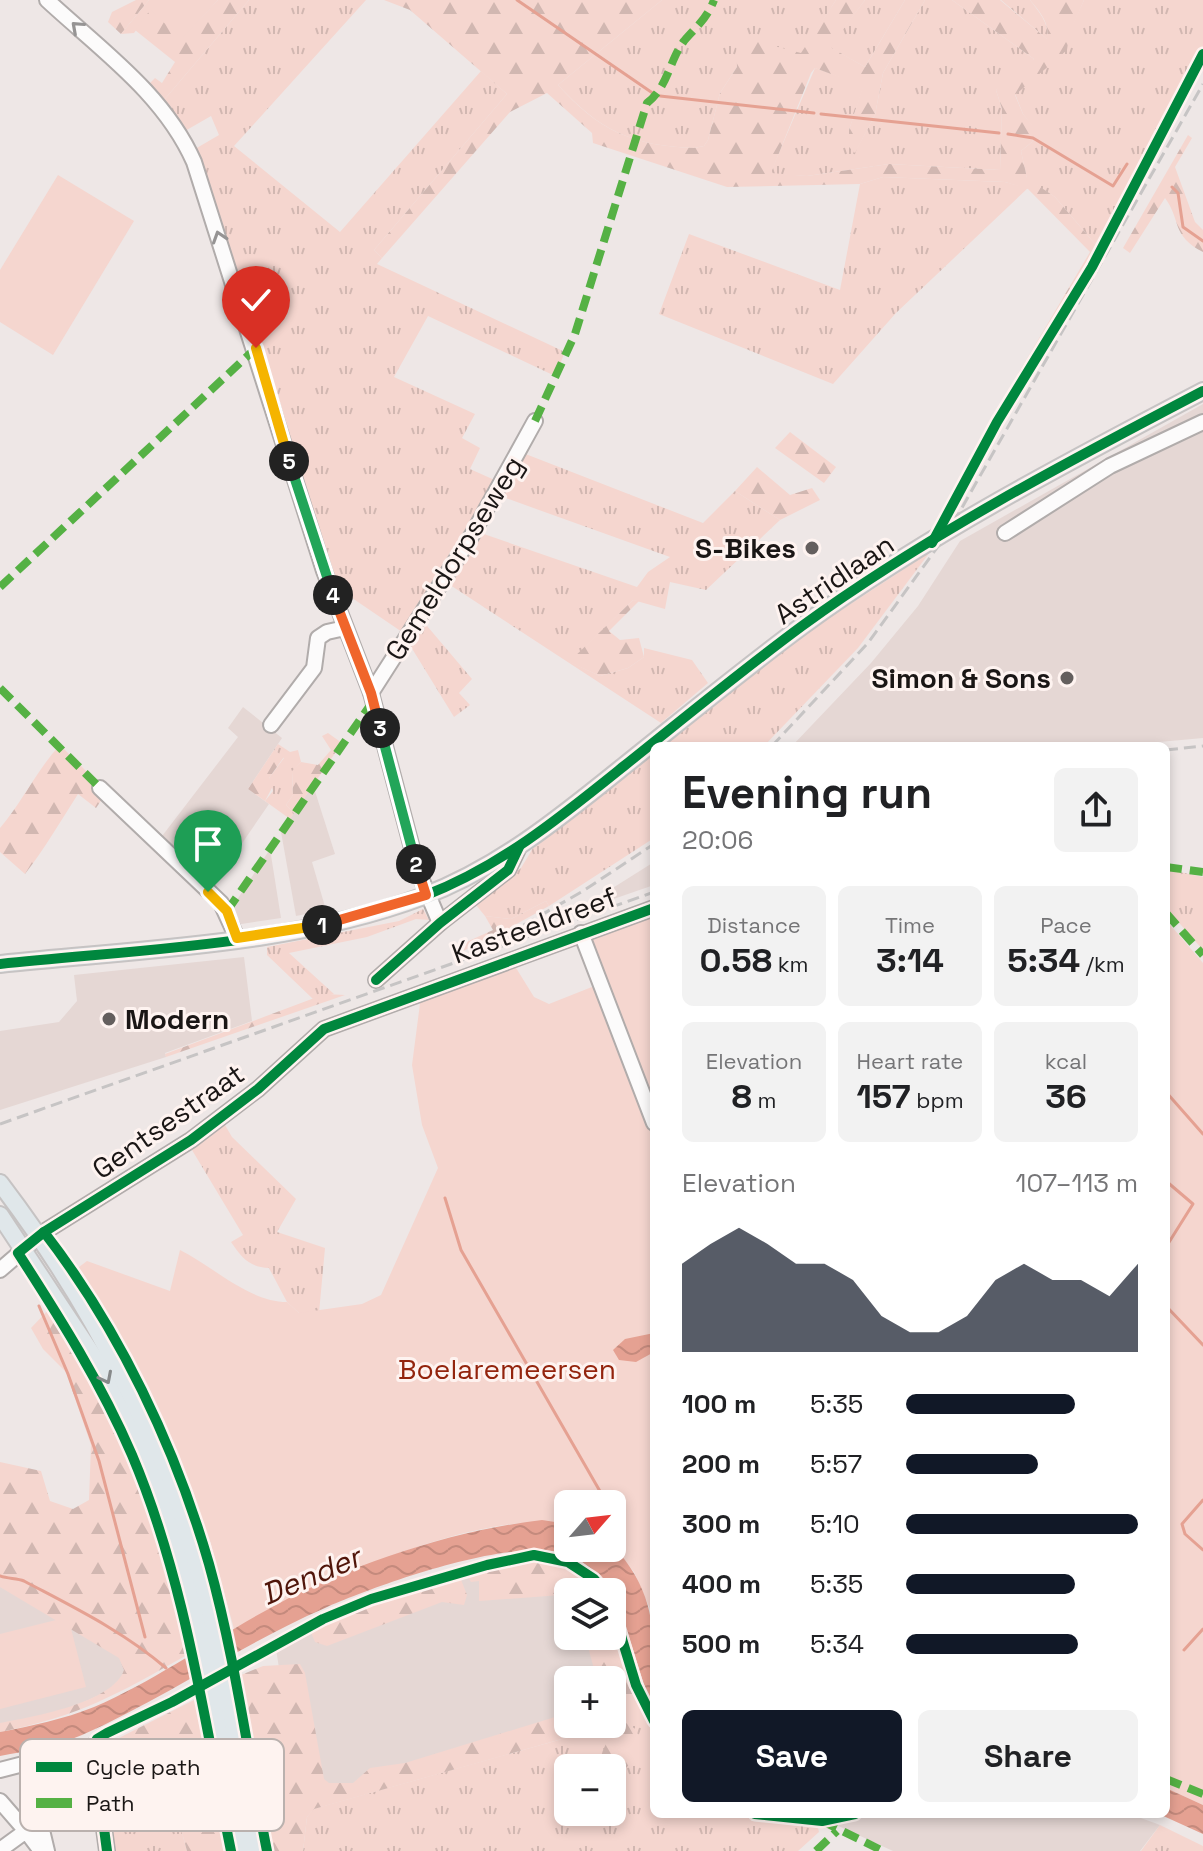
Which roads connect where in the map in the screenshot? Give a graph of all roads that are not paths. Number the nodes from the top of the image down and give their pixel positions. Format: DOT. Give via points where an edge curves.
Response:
graph roads {
  1 [pos="47,0"];
  2 [pos="1203,391"];
  3 [pos="535,421"];
  4 [pos="1203,422"];
  5 [pos="1125,431"];
  6 [pos="1137,453"];
  7 [pos="1005,533"];
  8 [pos="345,628"];
  9 [pos="371,693"];
  10 [pos="271,725"];
  11 [pos="654,742"];
  12 [pos="650,745"];
  13 [pos="100,788"];
  14 [pos="519,847"];
  15 [pos="426,895"];
  16 [pos="650,909"];
  17 [pos="440,923"];
  18 [pos="581,933"];
  19 [pos="237,938"];
  20 [pos="0,964"];
  21 [pos="376,980"];
  22 [pos="340,1021"];
  23 [pos="650,1113"];
  24 [pos="0,1183"];
  25 [pos="0,1215"];
  26 [pos="39,1236"];
  27 [pos="23,1249"];
  28 [pos="0,1270"];
  29 [pos="199,1605"];
  30 [pos="220,1705"];
  31 [pos="225,1739"];
  32 [pos="229,1739"];
  33 [pos="20,1765"];
  34 [pos="0,1770"];
  35 [pos="0,1801"];
  36 [pos="20,1824"];
  37 [pos="26,1831"];
  38 [pos="104,1831"];
  39 [pos="240,1831"];
  40 [pos="252,1831"];
  41 [pos="0,1850"];
  42 [pos="41,1850"];
  43 [pos="107,1851"];
  44 [pos="243,1851"];
  45 [pos="257,1851"];
  8 -- 1 [label="street, one-way" via="181,132 157,101"];
  2 -- 5 [label="main road, Astridlaan"];
  3 -- 9 [label="street, Gemeldorpseweg" via="472,535"];
  4 -- 6 [label="street"];
  5 -- 6 [label="street"];
  5 -- 11 [label="main road, Astridlaan" via="873,578"];
  6 -- 7 [label="street"];
  8 -- 9 [label="street"];
  8 -- 10 [label="street" via="318,638 314,668"];
  9 -- 15 [label="street"];
  12 -- 14 [label="main road, Astridlaan"];
  13 -- 19 [label="street" via="221,903"];
  14 -- 15 [label="main road, Astridlaan"];
  14 -- 17 [label="street, Astridlaan" via="508,870"];
  15 -- 17 [label="street"];
  15 -- 19 [label="main road, Astridlaan" via="350,919"];
  16 -- 18 [label="street, Kasteeldreef"];
  17 -- 21 [label="street, Astridlaan"];
  18 -- 22 [label="street, Kasteeldreef"];
  18 -- 23 [label="street, Kasteeldreef"];
  19 -- 20 [label="main road, Astridlaan"];
  22 -- 26 [label="street, Gentsestraat" via="191,1140"];
  24 -- 26 [label="main road"];
  25 -- 27 [label="main road"];
  26 -- 27 [label="street, Gentsestraat"];
  26 -- 29 [label="main road" via="130,1387 175,1500"];
  27 -- 28 [label="street, Gentsestraat"];
  27 -- 29 [label="main road, one-way" via="82,1334 128,1421"];
  29 -- 30 [label="main road"];
  30 -- 31 [label="main road"];
  30 -- 32 [label="main road"];
  33 -- 34 [label="street"];
  35 -- 36 [label="street"];
  37 -- 41 [label="street"];
  37 -- 42 [label="street"];
  38 -- 43 [label="street"];
  39 -- 44 [label="main road"];
  40 -- 45 [label="main road"];
}
